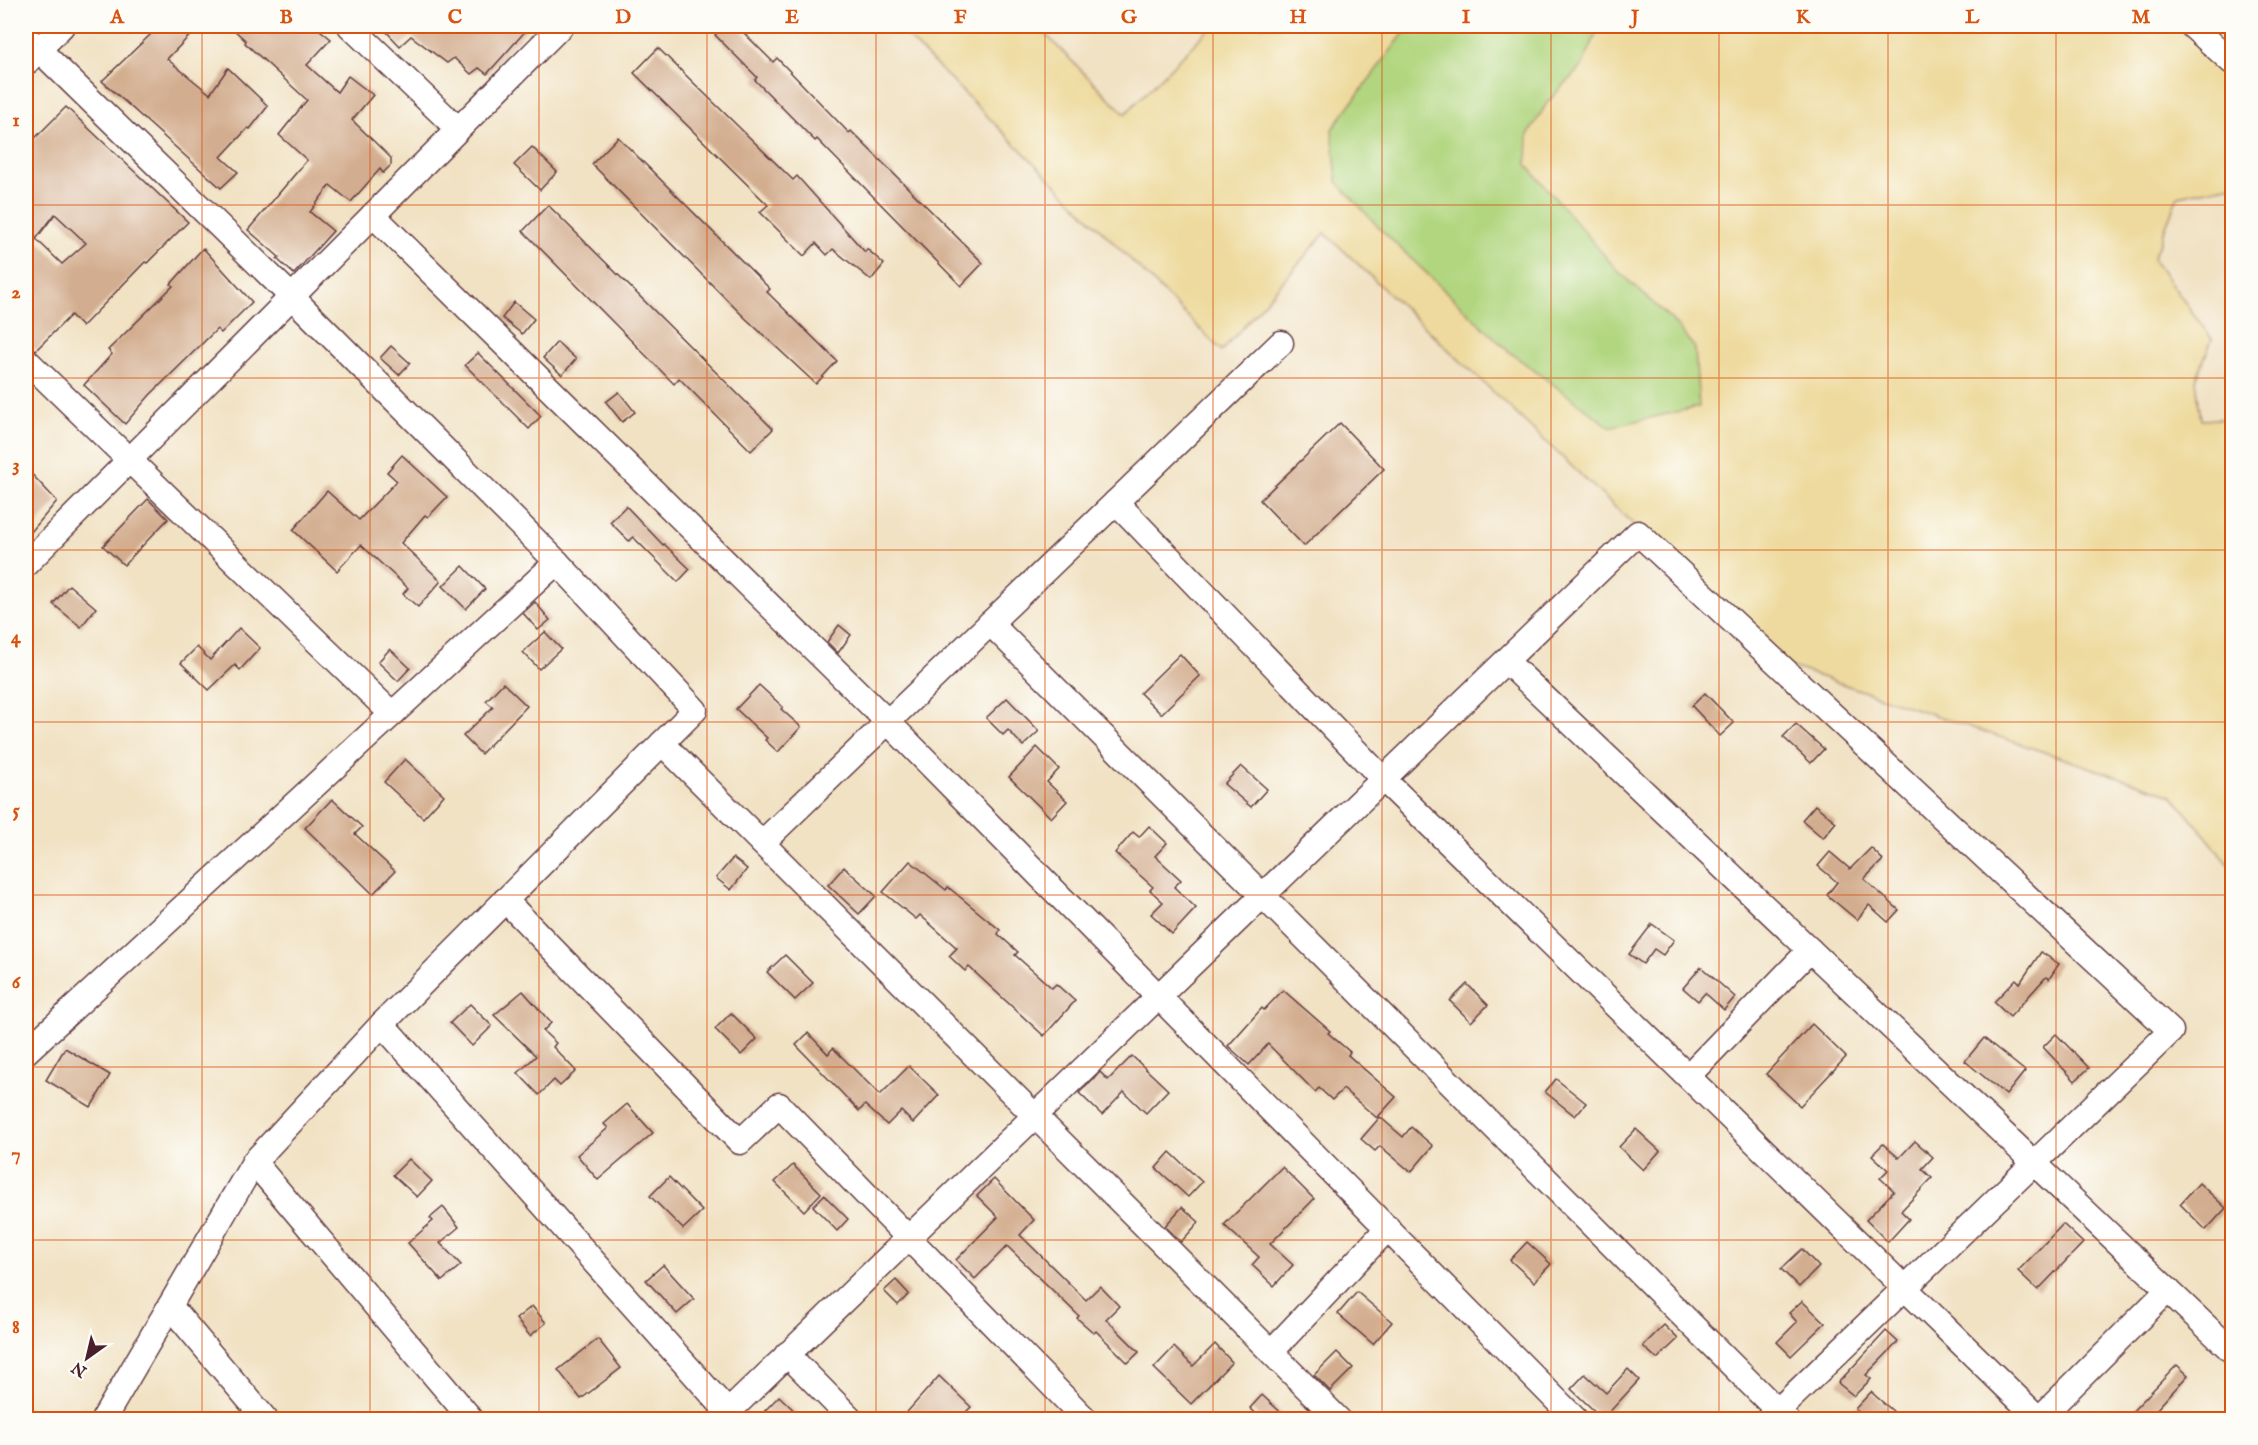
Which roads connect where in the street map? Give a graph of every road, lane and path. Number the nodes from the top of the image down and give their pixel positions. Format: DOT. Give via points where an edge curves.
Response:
graph roads {
  1 [pos="62,26"];
  2 [pos="350,26"];
  3 [pos="2192,26"];
  4 [pos="552,29"];
  5 [pos="30,50"];
  6 [pos="2232,62"];
  7 [pos="458,129"];
  8 [pos="373,215"];
  9 [pos="292,297"];
  10 [pos="1281,343"];
  11 [pos="26,360"];
  12 [pos="129,460"];
  13 [pos="1116,502"];
  14 [pos="557,562"];
  15 [pos="26,564"];
  16 [pos="990,623"];
  17 [pos="1506,661"];
  18 [pos="392,714"];
  19 [pos="888,722"];
  20 [pos="662,743"];
  21 [pos="1383,779"];
  22 [pos="762,843"];
  23 [pos="1262,895"];
  24 [pos="505,900"];
  25 [pos="1810,950"];
  26 [pos="1158,996"];
  27 [pos="382,1024"];
  28 [pos="26,1052"];
  29 [pos="1688,1076"];
  30 [pos="1035,1115"];
  31 [pos="254,1162"];
  32 [pos="2034,1163"];
  33 [pos="1388,1228"];
  34 [pos="908,1237"];
  35 [pos="1905,1288"];
  36 [pos="2168,1290"];
  37 [pos="170,1306"];
  38 [pos="1271,1352"];
  39 [pos="2232,1352"];
  40 [pos="787,1354"];
  41 [pos="724,1415"];
  42 [pos="1777,1416"];
  43 [pos="103,1419"];
  44 [pos="266,1419"];
  45 [pos="472,1419"];
  46 [pos="852,1419"];
  47 [pos="1086,1419"];
  48 [pos="1339,1419"];
  49 [pos="1576,1419"];
  50 [pos="2039,1419"];
  1 -- 5 [label="street"];
  2 -- 7 [label="street"];
  3 -- 6 [label="street"];
  4 -- 7 [label="street"];
  5 -- 9 [label="street"];
  7 -- 8 [label="street"];
  8 -- 9 [label="street"];
  8 -- 19 [label="street"];
  9 -- 12 [label="street"];
  9 -- 14 [label="street"];
  10 -- 13 [label="street"];
  11 -- 12 [label="street"];
  12 -- 15 [label="street"];
  12 -- 18 [label="street"];
  13 -- 16 [label="street"];
  13 -- 21 [label="street"];
  14 -- 18 [label="street"];
  14 -- 20 [label="street" via="695,710"];
  16 -- 19 [label="street"];
  16 -- 23 [label="street"];
  17 -- 21 [label="street"];
  17 -- 25 [label="street"];
  17 -- 32 [label="street" via="1638,533 2171,1031"];
  18 -- 28 [label="street"];
  19 -- 22 [label="street"];
  19 -- 26 [label="street"];
  20 -- 22 [label="street"];
  20 -- 24 [label="street"];
  21 -- 23 [label="street"];
  21 -- 29 [label="street"];
  22 -- 30 [label="street"];
  23 -- 26 [label="street"];
  23 -- 42 [label="street"];
  24 -- 27 [label="street"];
  24 -- 34 [label="street" via="740,1142 779,1105"];
  25 -- 29 [label="street"];
  25 -- 32 [label="street"];
  26 -- 30 [label="street"];
  26 -- 33 [label="street"];
  27 -- 31 [label="street"];
  27 -- 41 [label="street"];
  29 -- 35 [label="street"];
  30 -- 34 [label="street"];
  30 -- 38 [label="street"];
  31 -- 37 [label="street"];
  31 -- 45 [label="street"];
  32 -- 35 [label="street"];
  32 -- 36 [label="street"];
  33 -- 38 [label="street"];
  33 -- 49 [label="street"];
  34 -- 40 [label="street"];
  34 -- 47 [label="street"];
  35 -- 42 [label="street"];
  35 -- 50 [label="street"];
  36 -- 39 [label="street"];
  36 -- 50 [label="street"];
  37 -- 43 [label="street"];
  37 -- 44 [label="street"];
  38 -- 48 [label="street"];
  40 -- 41 [label="street"];
  40 -- 46 [label="street"];
}
